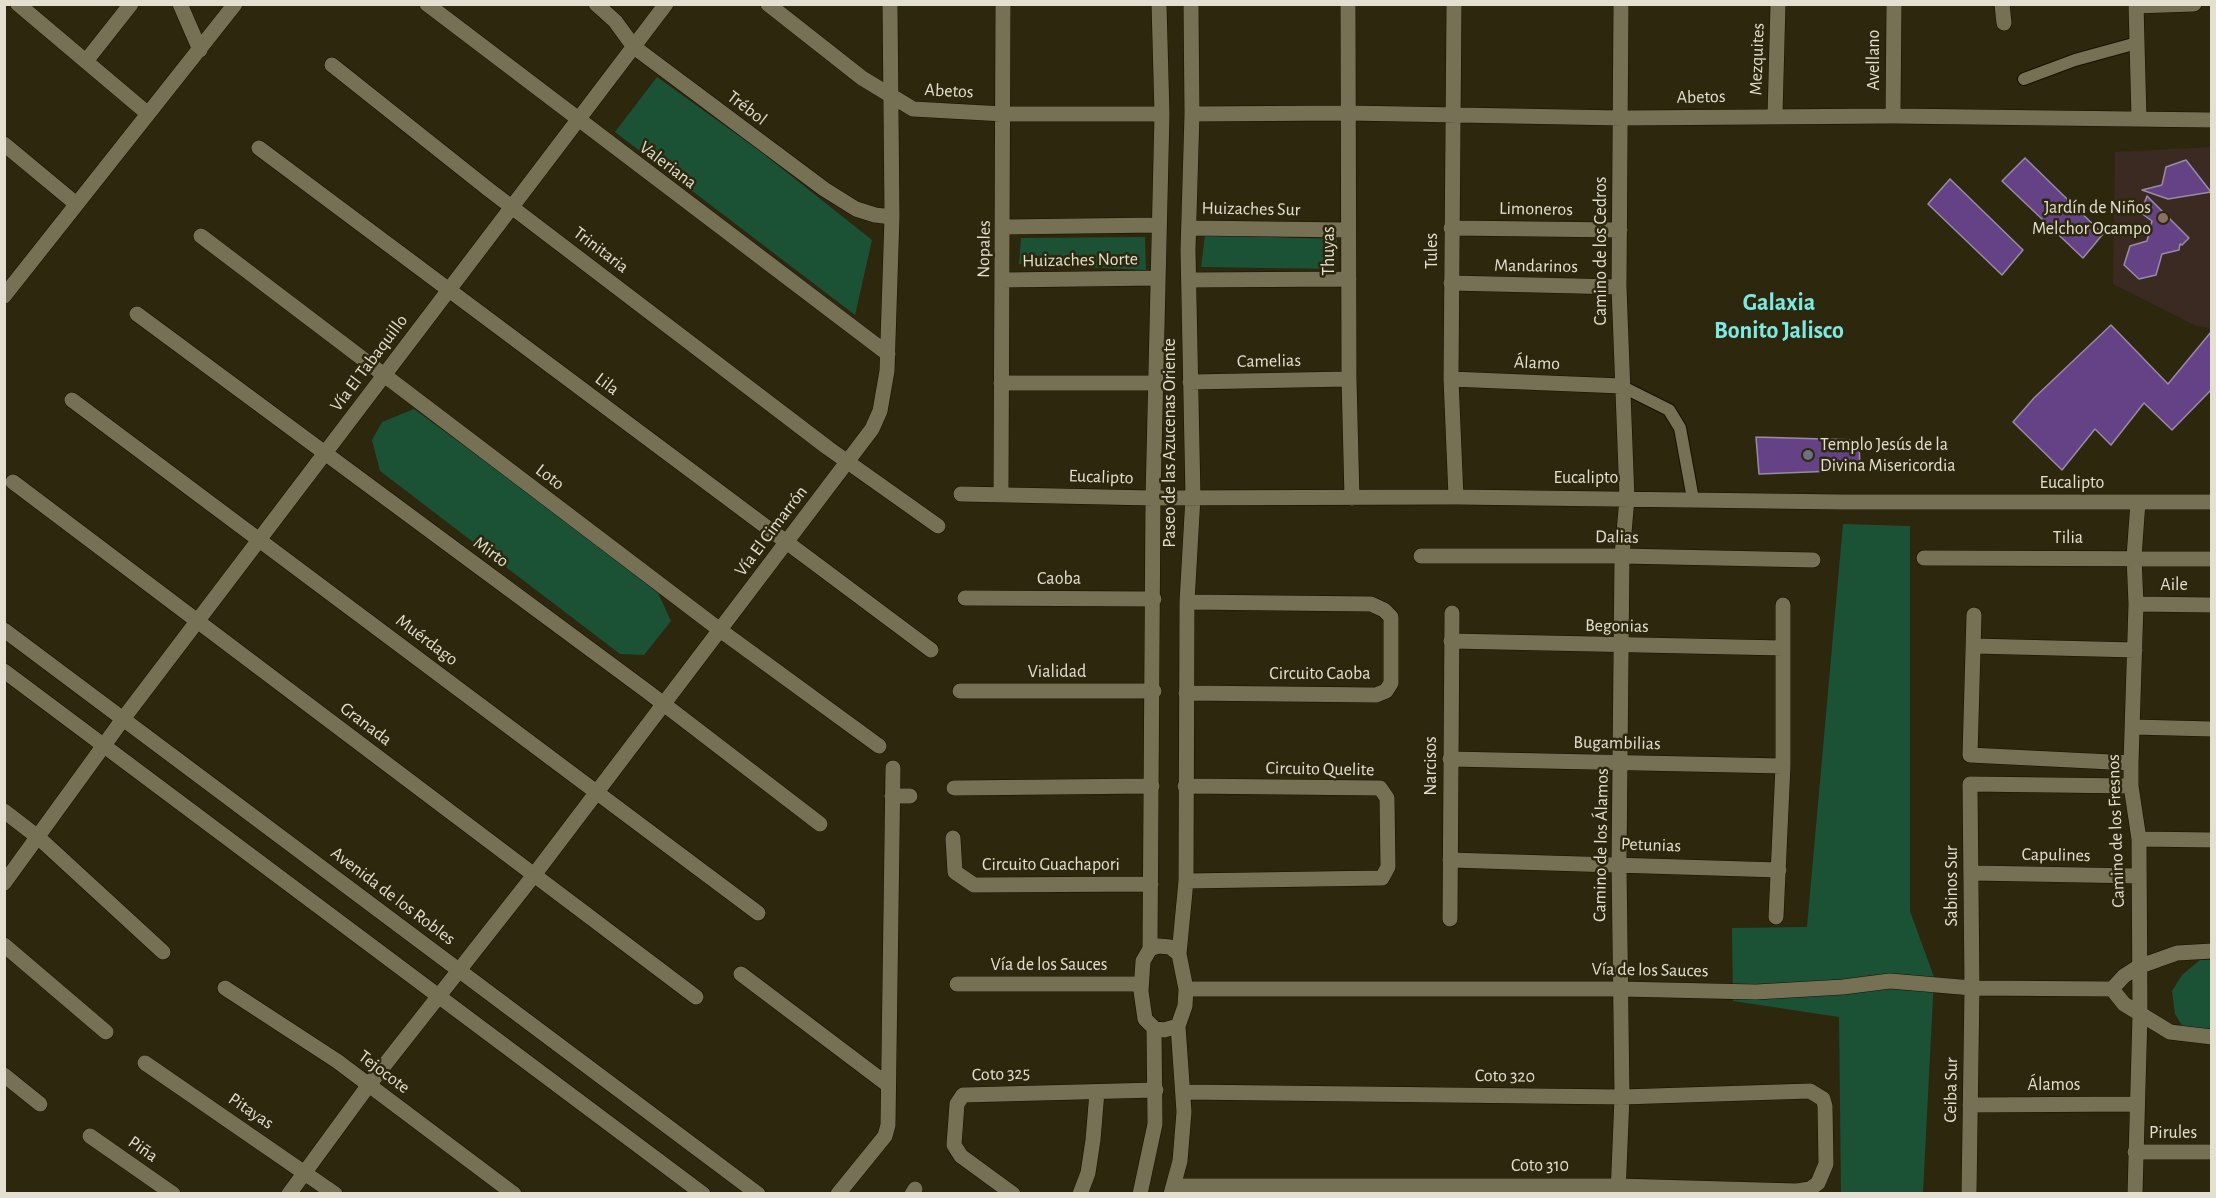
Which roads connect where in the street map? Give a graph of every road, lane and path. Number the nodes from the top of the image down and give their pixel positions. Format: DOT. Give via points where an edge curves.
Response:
graph roads {
  1 [pos="18,4"];
  2 [pos="131,4"];
  3 [pos="180,4"];
  4 [pos="235,4"];
  5 [pos="427,4"];
  6 [pos="596,4"];
  7 [pos="666,4"];
  8 [pos="768,4"];
  9 [pos="890,4"];
  10 [pos="1003,4"];
  11 [pos="1159,4"];
  12 [pos="1191,4"];
  13 [pos="1348,4"];
  14 [pos="1454,4"];
  15 [pos="1621,4"];
  16 [pos="1778,4"];
  17 [pos="1894,4"];
  18 [pos="2002,4"];
  19 [pos="2194,4"];
  20 [pos="2136,5"];
  21 [pos="2004,23"];
  22 [pos="2137,43"];
  23 [pos="634,47"];
  24 [pos="200,50"];
  25 [pos="86,61"];
  26 [pos="332,65"];
  27 [pos="2024,79"];
  28 [pos="890,97"];
  29 [pos="147,113"];
  30 [pos="1348,113"];
  31 [pos="1004,114"];
  32 [pos="1162,114"];
  33 [pos="1192,114"];
  34 [pos="1452,114"];
  35 [pos="1775,115"];
  36 [pos="1893,116"];
  37 [pos="1622,118"];
  38 [pos="2139,118"];
  39 [pos="2211,120"];
  40 [pos="577,121"];
  41 [pos="4,144"];
  42 [pos="260,148"];
  43 [pos="75,203"];
  44 [pos="512,206"];
  45 [pos="892,217"];
  46 [pos="1158,225"];
  47 [pos="1004,227"];
  48 [pos="1190,228"];
  49 [pos="1451,228"];
  50 [pos="1348,230"];
  51 [pos="1620,230"];
  52 [pos="201,236"];
  53 [pos="1158,278"];
  54 [pos="1349,279"];
  55 [pos="1003,280"];
  56 [pos="1189,280"];
  57 [pos="1451,283"];
  58 [pos="1619,287"];
  59 [pos="449,290"];
  60 [pos="6,292"];
  61 [pos="137,314"];
  62 [pos="888,354"];
  63 [pos="385,375"];
  64 [pos="1349,379"];
  65 [pos="1451,379"];
  66 [pos="1190,382"];
  67 [pos="1001,383"];
  68 [pos="1156,383"];
  69 [pos="1621,387"];
  70 [pos="72,400"];
  71 [pos="325,454"];
  72 [pos="848,462"];
  73 [pos="14,482"];
  74 [pos="961,494"];
  75 [pos="1001,494"];
  76 [pos="1193,497"];
  77 [pos="1456,497"];
  78 [pos="1153,498"];
  79 [pos="1352,498"];
  80 [pos="1627,498"];
  81 [pos="1693,499"];
  82 [pos="2138,502"];
  83 [pos="2211,502"];
  84 [pos="939,526"];
  85 [pos="258,540"];
  86 [pos="785,542"];
  87 [pos="1421,556"];
  88 [pos="1623,556"];
  89 [pos="2134,557"];
  90 [pos="1924,558"];
  91 [pos="2211,559"];
  92 [pos="1813,560"];
  93 [pos="965,598"];
  94 [pos="1154,599"];
  95 [pos="1187,602"];
  96 [pos="2136,604"];
  97 [pos="1783,605"];
  98 [pos="2211,605"];
  99 [pos="1452,613"];
  100 [pos="1974,615"];
  101 [pos="199,622"];
  102 [pos="4,630"];
  103 [pos="720,630"];
  104 [pos="1451,641"];
  105 [pos="1622,646"];
  106 [pos="1974,646"];
  107 [pos="1783,648"];
  108 [pos="931,650"];
  109 [pos="2135,650"];
  110 [pos="4,671"];
  111 [pos="960,691"];
  112 [pos="1154,692"];
  113 [pos="1186,693"];
  114 [pos="663,705"];
  115 [pos="123,719"];
  116 [pos="2133,726"];
  117 [pos="2211,729"];
  118 [pos="104,746"];
  119 [pos="879,746"];
  120 [pos="1450,759"];
  121 [pos="1622,762"];
  122 [pos="2131,763"];
  123 [pos="1784,766"];
  124 [pos="893,768"];
  125 [pos="1152,786"];
  126 [pos="1185,786"];
  127 [pos="2131,786"];
  128 [pos="954,788"];
  129 [pos="597,790"];
  130 [pos="892,796"];
  131 [pos="910,796"];
  132 [pos="4,812"];
  133 [pos="820,824"];
  134 [pos="39,838"];
  135 [pos="953,838"];
  136 [pos="2139,840"];
  137 [pos="2211,840"];
  138 [pos="1450,860"];
  139 [pos="1619,863"];
  140 [pos="1779,870"];
  141 [pos="1972,873"];
  142 [pos="534,875"];
  143 [pos="2139,876"];
  144 [pos="1186,881"];
  145 [pos="4,884"];
  146 [pos="1151,884"];
  147 [pos="758,914"];
  148 [pos="1776,917"];
  149 [pos="1450,919"];
  150 [pos="4,945"];
  151 [pos="1150,949"];
  152 [pos="2211,951"];
  153 [pos="163,952"];
  154 [pos="1179,954"];
  155 [pos="2138,967"];
  156 [pos="459,970"];
  157 [pos="741,974"];
  158 [pos="957,984"];
  159 [pos="1141,984"];
  160 [pos="1972,987"];
  161 [pos="225,988"];
  162 [pos="1186,989"];
  163 [pos="1620,989"];
  164 [pos="2112,989"];
  165 [pos="439,996"];
  166 [pos="696,997"];
  167 [pos="2140,1015"];
  168 [pos="1178,1026"];
  169 [pos="1154,1028"];
  170 [pos="106,1032"];
  171 [pos="2211,1037"];
  172 [pos="145,1063"];
  173 [pos="4,1075"];
  174 [pos="888,1085"];
  175 [pos="368,1086"];
  176 [pos="1156,1090"];
  177 [pos="1097,1092"];
  178 [pos="1184,1092"];
  179 [pos="1622,1097"];
  180 [pos="1823,1099"];
  181 [pos="40,1104"];
  182 [pos="2137,1104"];
  183 [pos="1970,1105"];
  184 [pos="90,1136"];
  185 [pos="2135,1152"];
  186 [pos="2211,1152"];
  187 [pos="306,1171"];
  188 [pos="1173,1190"];
  189 [pos="1618,1190"];
  190 [pos="173,1194"];
  191 [pos="289,1194"];
  192 [pos="335,1194"];
  193 [pos="514,1194"];
  194 [pos="703,1194"];
  195 [pos="758,1194"];
  196 [pos="838,1194"];
  197 [pos="1013,1194"];
  198 [pos="1080,1194"];
  199 [pos="1140,1194"];
  200 [pos="1969,1194"];
  201 [pos="2135,1194"];
  1 -- 25 [label="street"];
  2 -- 25 [label="street"];
  3 -- 24 [label="street"];
  4 -- 24 [label="street"];
  5 -- 40 [label="street, Valeriana"];
  6 -- 23 [label="street, Trébol"];
  7 -- 23 [label="street, Vía El Tabaquillo"];
  8 -- 28 [label="street, Abetos"];
  9 -- 28 [label="street, Vía El Cimarrón"];
  10 -- 31 [label="street, Nopales"];
  11 -- 32 [label="street, Paseo de las Azucenas Oriente"];
  12 -- 33 [label="street, Paseo de las Azucenas Oriente"];
  13 -- 30 [label="street, Thuyas"];
  14 -- 34 [label="street, Tules"];
  15 -- 37 [label="street, Camino de los Cedros"];
  16 -- 35 [label="street, Mezquites"];
  17 -- 36 [label="street, Avellano"];
  18 -- 21 [label="street"];
  19 -- 20 [label="street"];
  20 -- 22 [label="street"];
  22 -- 27 [label="lane"];
  22 -- 38 [label="street"];
  23 -- 40 [label="street, Vía El Tabaquillo"];
  23 -- 45 [label="street, Trébol" via="839,199 866,212"];
  24 -- 29 [label="street"];
  25 -- 29 [label="street"];
  26 -- 44 [label="street, Trinitaria"];
  28 -- 31 [label="street, Abetos" via="913,109"];
  28 -- 45 [label="street, Vía El Cimarrón"];
  29 -- 43 [label="street"];
  30 -- 33 [label="street, Abetos"];
  30 -- 34 [label="street, Abetos"];
  30 -- 50 [label="street, Thuyas"];
  31 -- 32 [label="street, Abetos"];
  31 -- 47 [label="street, Nopales"];
  32 -- 46 [label="street, Paseo de las Azucenas Oriente"];
  33 -- 48 [label="street, Paseo de las Azucenas Oriente"];
  34 -- 37 [label="street, Abetos"];
  34 -- 49 [label="street, Tules"];
  35 -- 36 [label="street, Abetos"];
  35 -- 37 [label="street, Abetos"];
  36 -- 38 [label="street, Abetos"];
  37 -- 51 [label="street, Camino de los Cedros"];
  38 -- 39 [label="street, Abetos"];
  40 -- 44 [label="street, Vía El Tabaquillo"];
  40 -- 62 [label="street, Valeriana"];
  41 -- 43 [label="street"];
  42 -- 59 [label="street, Lila"];
  43 -- 60 [label="street"];
  44 -- 59 [label="street, Vía El Tabaquillo"];
  44 -- 72 [label="street, Trinitaria"];
  45 -- 62 [label="street, Vía El Cimarrón"];
  46 -- 47 [label="street"];
  46 -- 53 [label="street, Paseo de las Azucenas Oriente"];
  47 -- 55 [label="street, Nopales"];
  48 -- 50 [label="street, Huizaches Sur"];
  48 -- 56 [label="street, Paseo de las Azucenas Oriente"];
  49 -- 51 [label="street, Limoneros"];
  49 -- 57 [label="street, Tules"];
  50 -- 54 [label="street, Thuyas"];
  51 -- 58 [label="street, Camino de los Cedros"];
  52 -- 63 [label="street, Loto"];
  53 -- 55 [label="street, Huizaches Norte"];
  53 -- 68 [label="street, Paseo de las Azucenas Oriente"];
  54 -- 56 [label="street"];
  54 -- 64 [label="street, Thuyas"];
  55 -- 67 [label="street, Nopales"];
  56 -- 66 [label="street, Paseo de las Azucenas Oriente"];
  57 -- 58 [label="street, Mandarinos"];
  57 -- 65 [label="street, Tules"];
  58 -- 69 [label="street, Camino de los Cedros"];
  59 -- 63 [label="street, Vía El Tabaquillo"];
  59 -- 86 [label="street, Lila"];
  61 -- 71 [label="street, Mirto"];
  62 -- 72 [label="street, Vía El Cimarrón" via="886,391 880,411"];
  63 -- 71 [label="street, Vía El Tabaquillo"];
  63 -- 103 [label="street, Loto"];
  64 -- 66 [label="street, Camelias"];
  64 -- 79 [label="street, Thuyas"];
  65 -- 69 [label="street, Álamo"];
  65 -- 77 [label="street, Tules"];
  66 -- 76 [label="street, Paseo de las Azucenas Oriente"];
  67 -- 68 [label="street"];
  67 -- 75 [label="street, Nopales"];
  68 -- 78 [label="street, Paseo de las Azucenas Oriente"];
  69 -- 80 [label="street, Camino de los Cedros"];
  69 -- 81 [label="lane" via="1669,410 1680,428"];
  70 -- 85 [label="street, Muérdago"];
  71 -- 85 [label="street, Vía El Tabaquillo"];
  71 -- 114 [label="street, Mirto"];
  72 -- 84 [label="street, Trinitaria"];
  72 -- 86 [label="street, Vía El Cimarrón"];
  73 -- 101 [label="street, Granada"];
  74 -- 75 [label="street, Eucalipto"];
  75 -- 78 [label="street, Eucalipto"];
  76 -- 78 [label="street, Eucalipto"];
  76 -- 79 [label="street, Eucalipto"];
  76 -- 95 [label="street, Paseo de las Azucenas Oriente"];
  77 -- 79 [label="street, Eucalipto"];
  77 -- 80 [label="street, Eucalipto"];
  78 -- 94 [label="street, Paseo de las Azucenas Oriente"];
  80 -- 81 [label="street, Eucalipto"];
  80 -- 88 [label="street, Camino de los Álamos"];
  81 -- 82 [label="street, Eucalipto"];
  82 -- 83 [label="street, Eucalipto"];
  82 -- 89 [label="street, Camino de los Fresnos"];
  85 -- 101 [label="street, Vía El Tabaquillo"];
  85 -- 129 [label="street, Muérdago"];
  86 -- 103 [label="street, Vía El Cimarrón"];
  86 -- 108 [label="street, Lila"];
  87 -- 88 [label="street, Dalias"];
  88 -- 92 [label="street, Dalias"];
  88 -- 105 [label="street, Camino de los Álamos"];
  89 -- 90 [label="street, Tilia"];
  89 -- 91 [label="street, Tilia"];
  89 -- 96 [label="street, Camino de los Fresnos"];
  93 -- 94 [label="street, Caoba"];
  94 -- 112 [label="street, Paseo de las Azucenas Oriente"];
  95 -- 113 [label="street, Paseo de las Azucenas Oriente"];
  95 -- 113 [label="street, Circuito Caoba" via="1371,604 1391,617 1391,683 1386,691 1376,695"];
  96 -- 98 [label="street, Aile"];
  96 -- 109 [label="street, Camino de los Fresnos"];
  97 -- 107 [label="street"];
  99 -- 104 [label="street, Narcisos"];
  100 -- 106 [label="street"];
  101 -- 115 [label="street, Vía El Tabaquillo"];
  101 -- 142 [label="street, Granada"];
  102 -- 115 [label="street, Avenida de los Robles"];
  103 -- 114 [label="street, Vía El Cimarrón"];
  103 -- 119 [label="street, Loto"];
  104 -- 105 [label="street, Begonias"];
  104 -- 120 [label="street, Narcisos"];
  105 -- 107 [label="street, Begonias"];
  105 -- 121 [label="street, Camino de los Álamos"];
  106 -- 109 [label="street"];
  106 -- 122 [label="street" via="1970,755"];
  107 -- 123 [label="street"];
  109 -- 116 [label="street, Camino de los Fresnos"];
  110 -- 118 [label="street"];
  111 -- 112 [label="street, Vialidad"];
  112 -- 125 [label="street, Paseo de las Azucenas Oriente"];
  113 -- 126 [label="street, Paseo de las Azucenas Oriente"];
  114 -- 129 [label="street, Vía El Cimarrón"];
  114 -- 133 [label="street, Mirto"];
  115 -- 118 [label="street, Vía El Tabaquillo"];
  115 -- 156 [label="street, Avenida de los Robles"];
  116 -- 117 [label="street"];
  116 -- 122 [label="street, Camino de los Fresnos"];
  118 -- 134 [label="street, Vía El Tabaquillo"];
  118 -- 165 [label="street"];
  120 -- 121 [label="street, Bugambilias"];
  120 -- 138 [label="street, Narcisos"];
  121 -- 123 [label="street, Bugambilias"];
  121 -- 139 [label="street, Camino de los Álamos"];
  122 -- 127 [label="street, Camino de los Fresnos"];
  123 -- 140 [label="street"];
  124 -- 130 [label="street"];
  125 -- 128 [label="street"];
  125 -- 146 [label="street, Paseo de las Azucenas Oriente"];
  126 -- 144 [label="street, Paseo de las Azucenas Oriente"];
  126 -- 144 [label="street, Circuito Quelite" via="1380,788 1387,798 1388,867 1382,878"];
  127 -- 136 [label="street, Camino de los Fresnos"];
  127 -- 141 [label="street, Sabinos Sur" via="1970,784"];
  129 -- 142 [label="street, Vía El Cimarrón"];
  129 -- 147 [label="street, Muérdago"];
  130 -- 131 [label="street"];
  130 -- 174 [label="street"];
  132 -- 134 [label="street"];
  134 -- 145 [label="street, Vía El Tabaquillo"];
  134 -- 153 [label="street"];
  135 -- 146 [label="street, Circuito Guachapori" via="955,872 974,885"];
  136 -- 137 [label="street"];
  136 -- 143 [label="street, Camino de los Fresnos"];
  138 -- 139 [label="street, Petunias"];
  138 -- 149 [label="street, Narcisos"];
  139 -- 140 [label="street, Petunias"];
  139 -- 163 [label="street, Camino de los Álamos"];
  140 -- 148 [label="street"];
  141 -- 143 [label="street, Capulines"];
  141 -- 160 [label="street, Sabinos Sur"];
  142 -- 156 [label="street, Vía El Cimarrón"];
  142 -- 166 [label="street, Granada"];
  143 -- 155 [label="street, Camino de los Fresnos"];
  144 -- 154 [label="street, Paseo de las Azucenas Oriente"];
  146 -- 151 [label="street, Paseo de las Azucenas Oriente"];
  150 -- 170 [label="street"];
  151 -- 154 [label="street" via="1170,947"];
  151 -- 159 [label="street, Paseo de las Azucenas Oriente" via="1143,961"];
  152 -- 155 [label="street" via="2176,953"];
  154 -- 162 [label="street, Paseo de las Azucenas Oriente"];
  155 -- 164 [label="street"];
  155 -- 167 [label="street, Camino de los Fresnos"];
  156 -- 165 [label="street, Vía El Cimarrón"];
  156 -- 195 [label="street, Avenida de los Robles"];
  157 -- 174 [label="street"];
  158 -- 159 [label="street, Vía de los Sauces"];
  159 -- 169 [label="street, Paseo de las Azucenas Oriente" via="1145,1019"];
  160 -- 163 [label="street, Vía de los Sauces" via="1890,981 1756,992"];
  160 -- 164 [label="street, Vía de los Sauces"];
  160 -- 183 [label="street, Ceiba Sur"];
  161 -- 175 [label="street, Tejocote" via="338,1061"];
  162 -- 163 [label="street, Vía de los Sauces"];
  162 -- 168 [label="street"];
  163 -- 179 [label="street, Camino de los Álamos"];
  164 -- 167 [label="street"];
  165 -- 175 [label="street, Vía El Cimarrón"];
  165 -- 194 [label="street"];
  167 -- 171 [label="street" via="2170,1032"];
  167 -- 182 [label="street, Camino de los Fresnos"];
  168 -- 169 [label="street"];
  168 -- 178 [label="street"];
  169 -- 176 [label="street"];
  172 -- 187 [label="street, Pitayas"];
  173 -- 181 [label="street"];
  174 -- 196 [label="street" via="885,1136"];
  175 -- 187 [label="street, Vía El Cimarrón"];
  175 -- 193 [label="street, Tejocote"];
  176 -- 177 [label="street, Coto 325"];
  176 -- 199 [label="street" via="1155,1124"];
  177 -- 197 [label="street, Coto 325" via="967,1093 960,1098 954,1145 961,1156"];
  177 -- 198 [label="street" via="1094,1140"];
  178 -- 179 [label="street, Coto 320"];
  178 -- 188 [label="street" via="1180,1161"];
  179 -- 180 [label="street, Coto 320" via="1810,1091"];
  179 -- 189 [label="street, Camino de los Álamos"];
  180 -- 189 [label="street, Coto 310" via="1826,1164 1818,1183 1810,1188"];
  182 -- 183 [label="street, Álamos"];
  182 -- 185 [label="street, Camino de los Fresnos"];
  183 -- 200 [label="street, Ceiba Sur"];
  184 -- 190 [label="street, Piña"];
  185 -- 186 [label="street, Pirules"];
  185 -- 201 [label="street, Camino de los Fresnos"];
  187 -- 191 [label="street, Vía El Cimarrón"];
  187 -- 192 [label="street, Pitayas"];
  188 -- 189 [label="street, Coto 310"];
}
